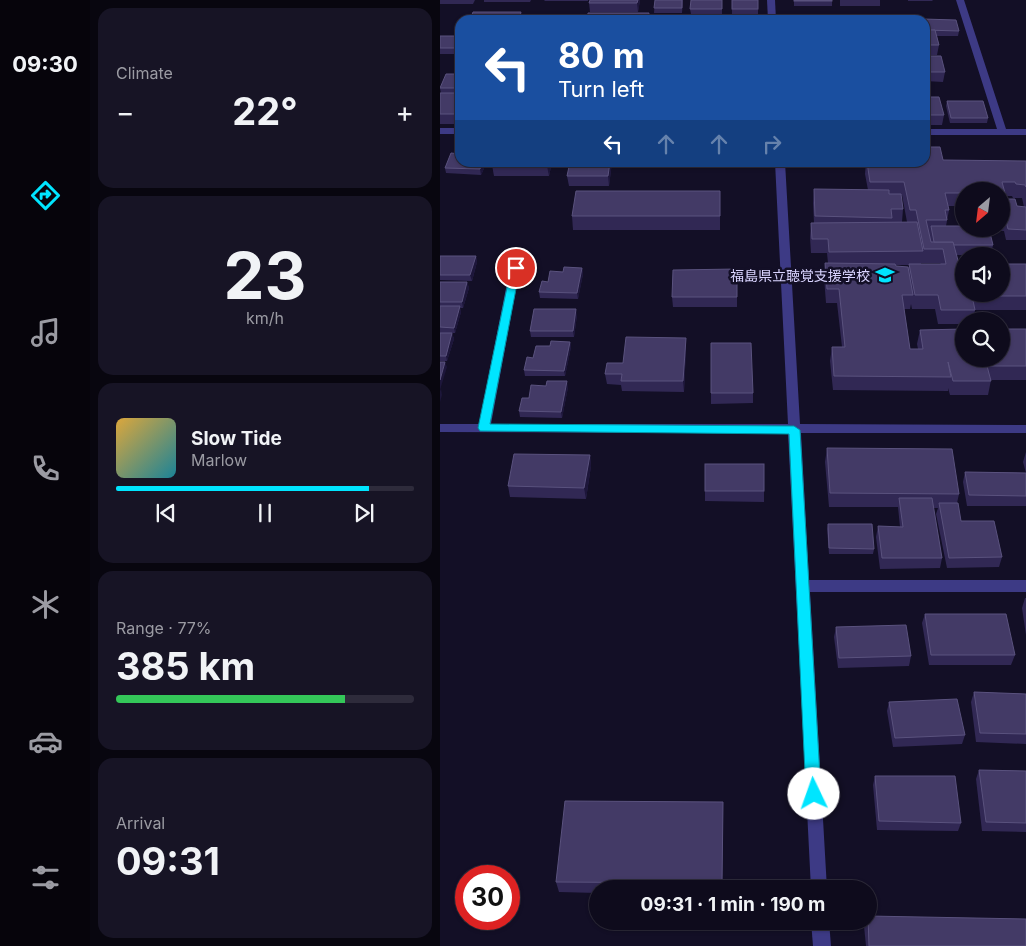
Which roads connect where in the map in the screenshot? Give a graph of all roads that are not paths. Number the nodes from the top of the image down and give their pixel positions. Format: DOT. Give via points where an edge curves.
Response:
graph roads {
  1 [pos="771,0"];
  2 [pos="960,0"];
  3 [pos="772,15"];
  4 [pos="440,131"];
  5 [pos="455,131"];
  6 [pos="930,132"];
  7 [pos="1002,132"];
  8 [pos="1026,132"];
  9 [pos="780,167"];
  10 [pos="516,268"];
  11 [pos="440,428"];
  12 [pos="484,428"];
  13 [pos="1026,429"];
  14 [pos="794,430"];
  15 [pos="802,586"];
  16 [pos="1026,586"];
  17 [pos="818,880"];
  18 [pos="821,930"];
  19 [pos="822,946"];
  1 -- 3 [label="street"];
  2 -- 7 [label="street"];
  4 -- 5 [label="street"];
  6 -- 7 [label="street"];
  7 -- 8 [label="street"];
  9 -- 14 [label="street"];
  10 -- 12 [label="street"];
  11 -- 12 [label="street"];
  12 -- 14 [label="street"];
  13 -- 14 [label="street"];
  14 -- 15 [label="street"];
  15 -- 16 [label="street"];
  15 -- 17 [label="street"];
  18 -- 19 [label="street"];
}
